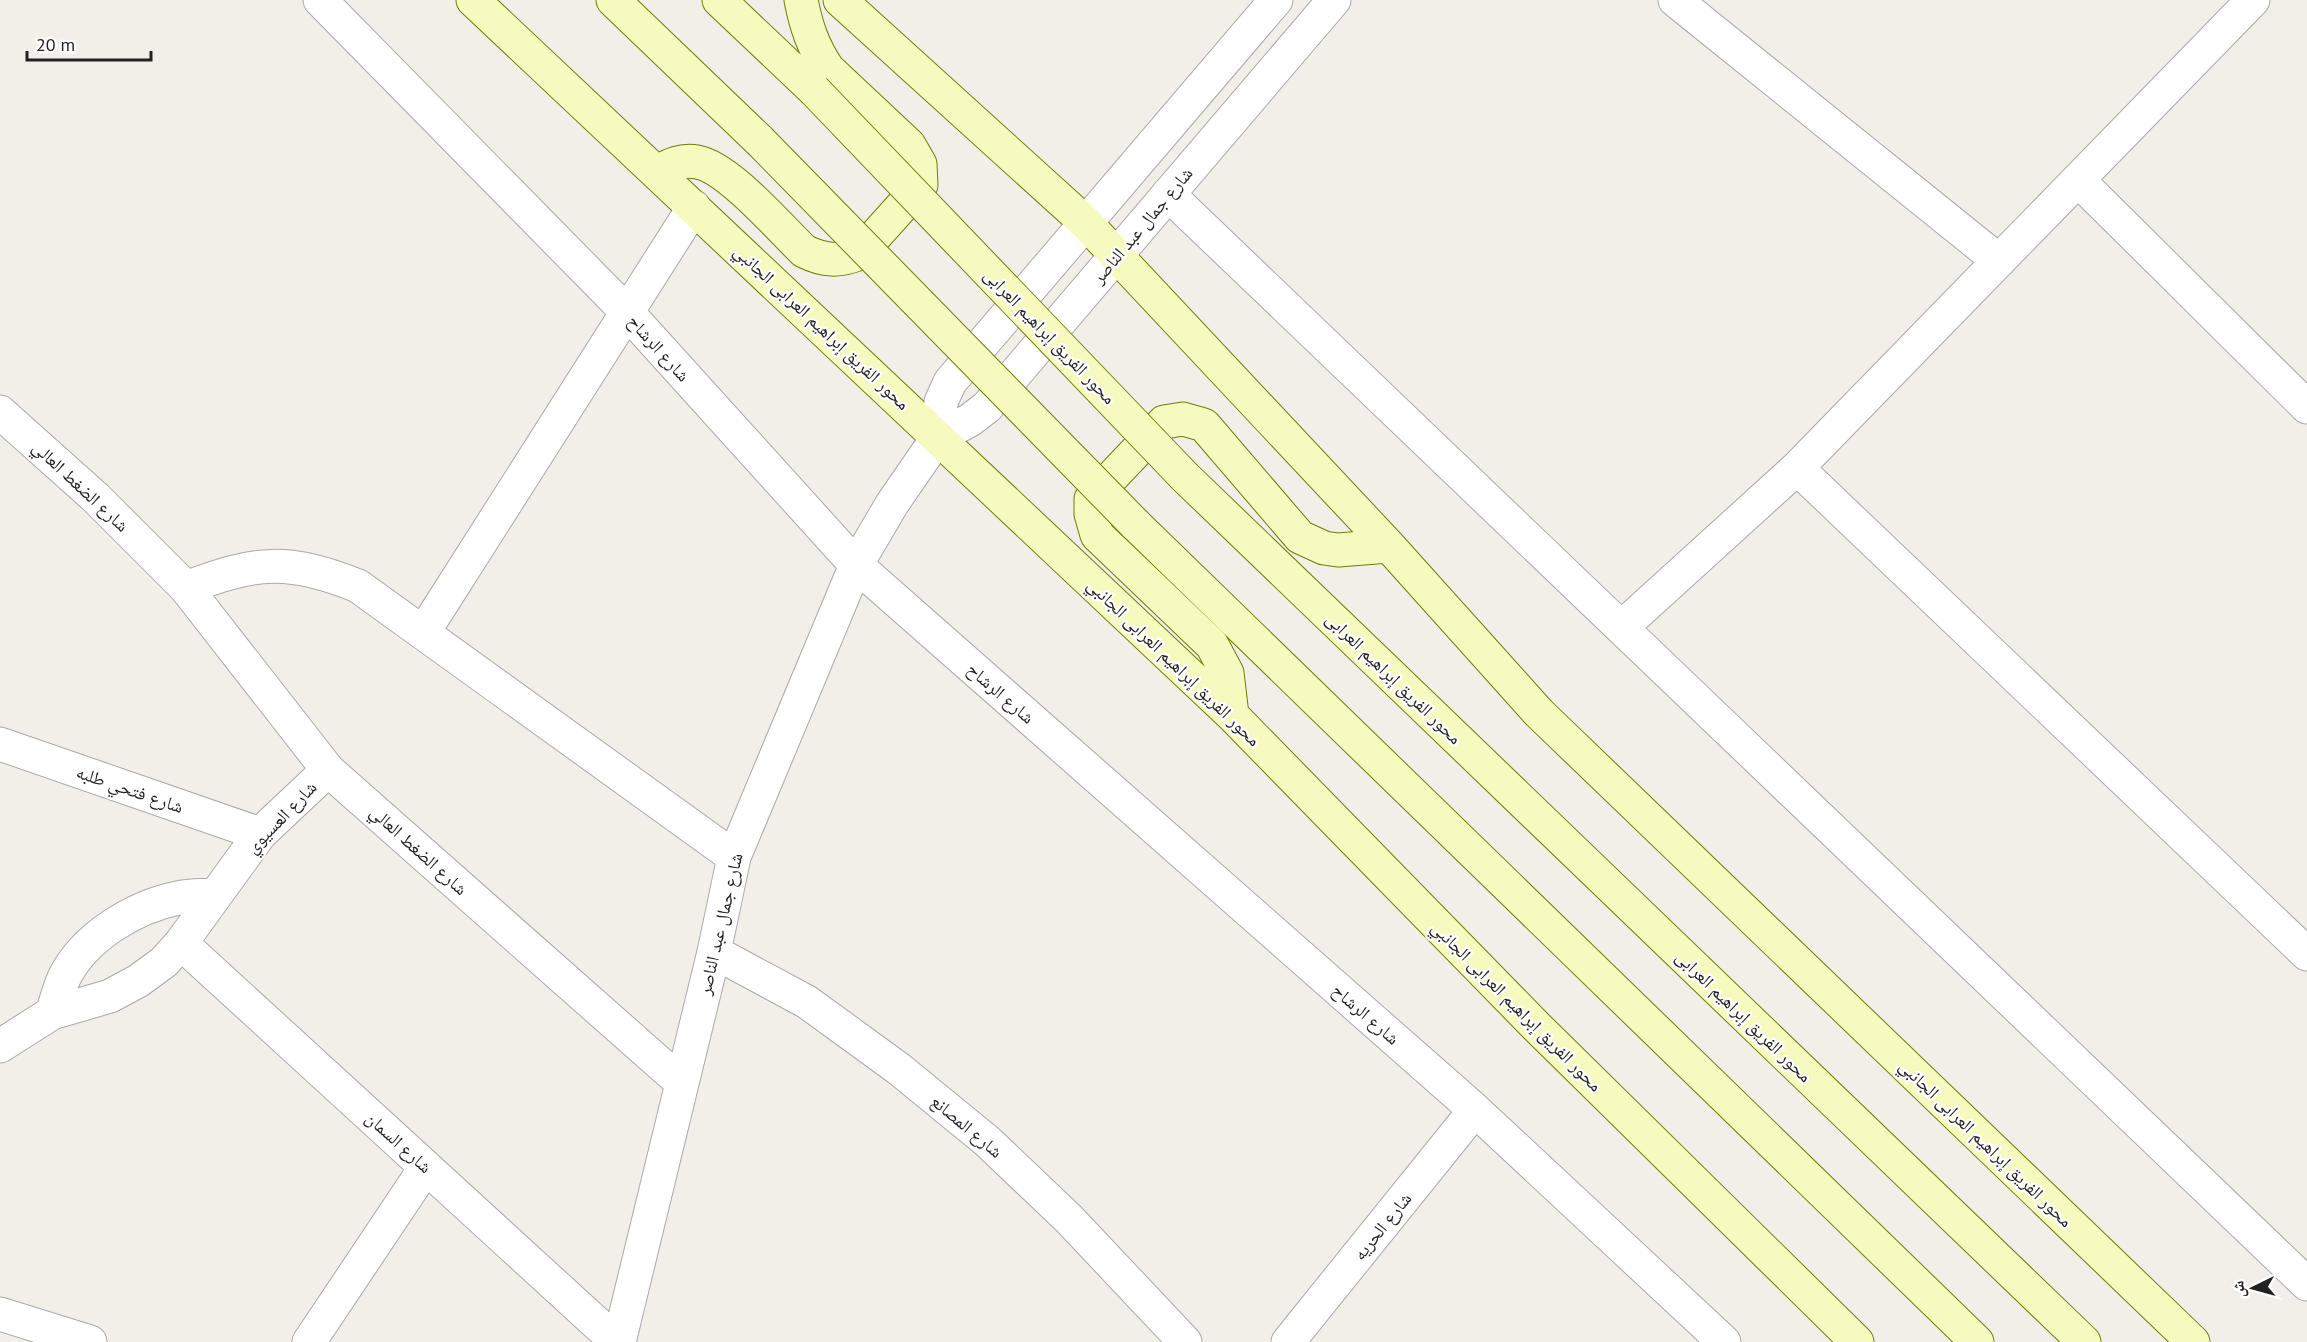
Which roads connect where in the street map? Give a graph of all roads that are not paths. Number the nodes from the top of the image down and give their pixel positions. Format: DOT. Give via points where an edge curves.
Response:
graph roads {
  1 [pos="320,0"];
  2 [pos="474,0"];
  3 [pos="613,0"];
  4 [pos="719,0"];
  5 [pos="801,0"];
  6 [pos="840,0"];
  7 [pos="1276,0"];
  8 [pos="1334,0"];
  9 [pos="1675,0"];
  10 [pos="2253,0"];
  11 [pos="657,172"];
  12 [pos="2078,180"];
  13 [pos="1168,194"];
  14 [pos="694,207"];
  15 [pos="1086,223"];
  16 [pos="1116,255"];
  17 [pos="1999,261"];
  18 [pos="627,312"];
  19 [pos="2307,407"];
  20 [pos="0,412"];
  21 [pos="938,437"];
  22 [pos="1797,468"];
  23 [pos="1389,546"];
  24 [pos="856,565"];
  25 [pos="186,588"];
  26 [pos="1622,627"];
  27 [pos="423,633"];
  28 [pos="1232,715"];
  29 [pos="0,744"];
  30 [pos="328,770"];
  31 [pos="260,834"];
  32 [pos="734,856"];
  33 [pos="215,895"];
  34 [pos="181,943"];
  35 [pos="714,952"];
  36 [pos="2307,954"];
  37 [pos="52,1013"];
  38 [pos="0,1046"];
  39 [pos="682,1083"];
  40 [pos="1475,1110"];
  41 [pos="426,1167"];
  42 [pos="2307,1284"];
  43 [pos="0,1314"];
  44 [pos="90,1342"];
  45 [pos="309,1342"];
  46 [pos="618,1342"];
  47 [pos="1185,1342"];
  48 [pos="1288,1342"];
  49 [pos="1724,1342"];
  50 [pos="1857,1342"];
  51 [pos="1977,1342"];
  52 [pos="2084,1342"];
  53 [pos="2193,1342"];
  1 -- 18 [label="street, شارع الرشاح"];
  2 -- 11 [label="street, محور الفريق إبراهيم العرابى الجانبي"];
  3 -- 51 [label="street, bridge" via="759,141 1136,524"];
  4 -- 52 [label="street, محور الفريق إبراهيم العرابى, bridge" via="814,90 1185,477"];
  5 -- 11 [label="street" via="817,54 909,145 920,164 921,185 860,253 832,261 804,251 729,178 708,165 682,161"];
  6 -- 15 [label="street, محور الفريق إبراهيم العرابى الجانبي"];
  7 -- 15 [label="street, شارع جمال عبد الناصر"];
  8 -- 13 [label="street, شارع جمال عبد الناصر"];
  9 -- 17 [label="street"];
  10 -- 12 [label="street"];
  11 -- 14 [label="street, محور الفريق إبراهيم العرابى الجانبي"];
  12 -- 17 [label="street"];
  12 -- 19 [label="street"];
  13 -- 16 [label="street, شارع جمال عبد الناصر"];
  13 -- 26 [label="street"];
  14 -- 18 [label="street"];
  14 -- 21 [label="street, محور الفريق إبراهيم العرابى الجانبي"];
  15 -- 16 [label="street, محور الفريق إبراهيم العرابى الجانبي"];
  15 -- 21 [label="street, شارع جمال عبد الناصر" via="950,382 941,402"];
  16 -- 21 [label="street, شارع جمال عبد الناصر" via="987,407"];
  16 -- 23 [label="street, محور الفريق إبراهيم العرابى الجانبي"];
  17 -- 22 [label="street"];
  18 -- 24 [label="street, شارع الرشاح"];
  18 -- 27 [label="street"];
  20 -- 25 [label="street, شارع الضغط العالي" via="95,497"];
  21 -- 24 [label="street, شارع جمال عبد الناصر"];
  21 -- 28 [label="street, محور الفريق إبراهيم العرابى الجانبي"];
  22 -- 26 [label="street"];
  22 -- 36 [label="street"];
  23 -- 28 [label="street" via="1338,550 1300,537 1204,425 1183,419 1164,422 1091,499 1098,535 1216,651 1227,673"];
  23 -- 53 [label="street, محور الفريق إبراهيم العرابى الجانبي" via="1539,713"];
  24 -- 32 [label="street, شارع جمال عبد الناصر"];
  24 -- 40 [label="street, شارع الرشاح"];
  25 -- 27 [label="street" via="229,571 275,565 321,571 358,586"];
  25 -- 30 [label="street, شارع الضغط العالي"];
  26 -- 42 [label="street"];
  27 -- 32 [label="street"];
  28 -- 50 [label="street, محور الفريق إبراهيم العرابى الجانبي" via="1536,1026"];
  29 -- 31 [label="street, شارع فتحي طلبه"];
  30 -- 31 [label="street, شارع العسيوي"];
  30 -- 39 [label="street, شارع الضغط العالي"];
  31 -- 33 [label="street, شارع العسيوي"];
  32 -- 35 [label="street, شارع جمال عبد الناصر"];
  33 -- 34 [label="street, شارع العسيوي"];
  33 -- 37 [label="street" via="168,901 113,925 86,949 64,977"];
  34 -- 37 [label="street, شارع العسيوي" via="138,981 110,996"];
  34 -- 41 [label="street, شارع السمان"];
  35 -- 39 [label="street, شارع جمال عبد الناصر"];
  35 -- 47 [label="street, شارع المصانع" via="807,1002 899,1069 987,1141 1069,1219"];
  37 -- 38 [label="street, شارع العسيوي"];
  39 -- 46 [label="street, شارع جمال عبد الناصر"];
  40 -- 48 [label="street, شارع الحريه"];
  40 -- 49 [label="street, شارع الرشاح"];
  41 -- 45 [label="street"];
  41 -- 46 [label="street, شارع السمان"];
  43 -- 44 [label="street"];
}
